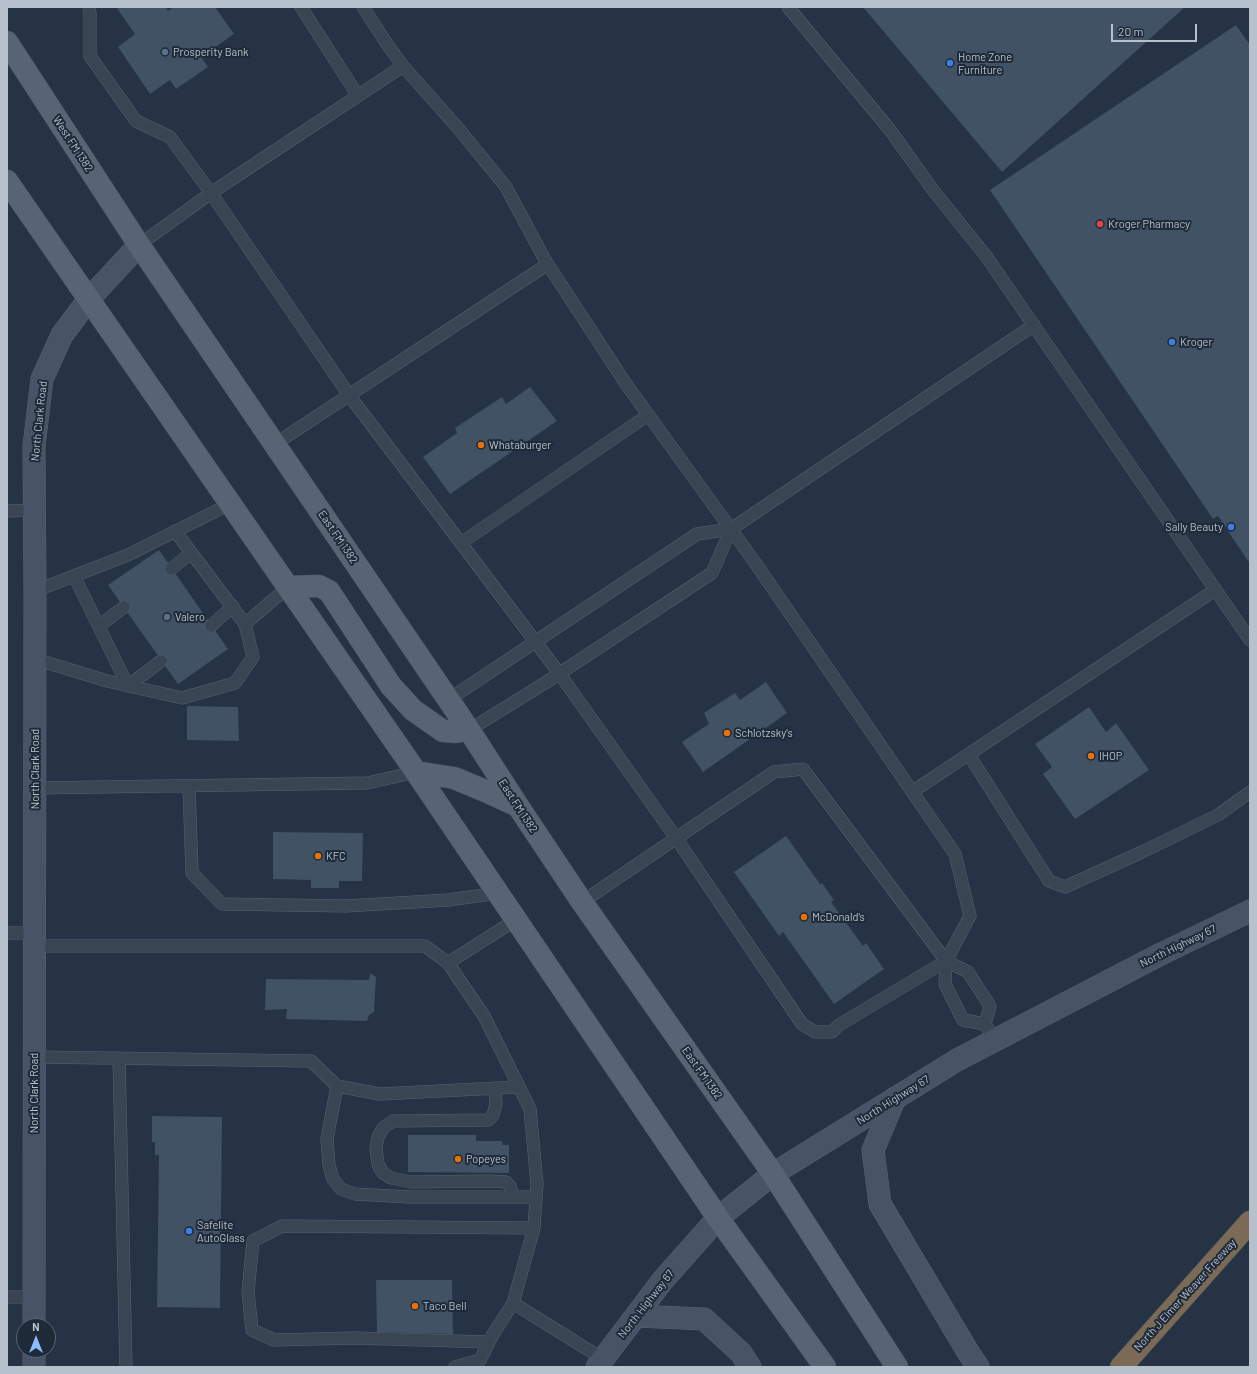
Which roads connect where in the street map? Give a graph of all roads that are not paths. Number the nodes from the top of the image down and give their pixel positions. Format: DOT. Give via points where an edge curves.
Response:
graph roads {
  1 [pos="89,7"];
  2 [pos="301,7"];
  3 [pos="363,7"];
  4 [pos="788,7"];
  5 [pos="7,42"];
  6 [pos="404,66"];
  7 [pos="358,96"];
  8 [pos="7,181"];
  9 [pos="211,193"];
  10 [pos="139,245"];
  11 [pos="548,264"];
  12 [pos="89,299"];
  13 [pos="1034,325"];
  14 [pos="349,395"];
  15 [pos="648,415"];
  16 [pos="275,444"];
  17 [pos="230,504"];
  18 [pos="35,510"];
  19 [pos="7,511"];
  20 [pos="731,529"];
  21 [pos="175,531"];
  22 [pos="461,543"];
  23 [pos="191,553"];
  24 [pos="171,569"];
  25 [pos="74,576"];
  26 [pos="288,587"];
  27 [pos="1215,590"];
  28 [pos="35,591"];
  29 [pos="233,606"];
  30 [pos="124,608"];
  31 [pos="245,624"];
  32 [pos="99,626"];
  33 [pos="211,626"];
  34 [pos="1250,640"];
  35 [pos="535,642"];
  36 [pos="35,659"];
  37 [pos="161,661"];
  38 [pos="559,673"];
  39 [pos="128,686"];
  40 [pos="448,700"];
  41 [pos="469,730"];
  42 [pos="969,754"];
  43 [pos="416,772"];
  44 [pos="189,786"];
  45 [pos="35,788"];
  46 [pos="912,792"];
  47 [pos="1250,792"];
  48 [pos="518,806"];
  49 [pos="676,838"];
  50 [pos="499,894"];
  51 [pos="582,902"];
  52 [pos="1250,912"];
  53 [pos="517,919"];
  54 [pos="7,933"];
  55 [pos="34,939"];
  56 [pos="946,960"];
  57 [pos="448,963"];
  58 [pos="990,1032"];
  59 [pos="34,1057"];
  60 [pos="119,1058"];
  61 [pos="337,1086"];
  62 [pos="519,1087"];
  63 [pos="495,1088"];
  64 [pos="895,1098"];
  65 [pos="773,1174"];
  66 [pos="513,1197"];
  67 [pos="536,1197"];
  68 [pos="718,1218"];
  69 [pos="1250,1222"];
  70 [pos="534,1228"];
  71 [pos="7,1297"];
  72 [pos="34,1297"];
  73 [pos="513,1304"];
  74 [pos="636,1316"];
  75 [pos="34,1318"];
  76 [pos="489,1342"];
  77 [pos="973,1360"];
  78 [pos="600,1363"];
  79 [pos="126,1367"];
  80 [pos="455,1367"];
  81 [pos="750,1367"];
  82 [pos="825,1367"];
  83 [pos="897,1367"];
  84 [pos="1121,1367"];
  1 -- 9 [label="lane" via="90,56 136,121 170,137"];
  2 -- 7 [label="lane"];
  3 -- 6 [label="lane"];
  4 -- 13 [label="lane" via="890,130 933,190 986,256"];
  5 -- 10 [label="main road, West FM 1382"];
  6 -- 7 [label="lane"];
  6 -- 11 [label="lane" via="506,187"];
  7 -- 9 [label="lane"];
  8 -- 12 [label="main road"];
  9 -- 10 [label="lane"];
  9 -- 14 [label="lane"];
  10 -- 12 [label="main road, North Clark Road"];
  10 -- 16 [label="main road, East FM 1382"];
  11 -- 14 [label="lane"];
  11 -- 15 [label="lane"];
  12 -- 17 [label="main road"];
  12 -- 18 [label="main road, North Clark Road" via="62,335 42,378 34,446"];
  13 -- 20 [label="lane"];
  13 -- 27 [label="lane"];
  14 -- 16 [label="lane"];
  14 -- 22 [label="lane"];
  15 -- 20 [label="lane"];
  15 -- 22 [label="lane"];
  16 -- 40 [label="main road, East FM 1382"];
  17 -- 21 [label="lane"];
  17 -- 26 [label="main road"];
  18 -- 19 [label="lane"];
  18 -- 28 [label="main road, North Clark Road"];
  20 -- 35 [label="lane" via="698,534"];
  20 -- 38 [label="lane" via="712,572"];
  20 -- 46 [label="lane"];
  21 -- 23 [label="lane"];
  21 -- 25 [label="lane" via="128,555"];
  22 -- 35 [label="lane"];
  23 -- 24 [label="lane"];
  23 -- 29 [label="lane"];
  25 -- 28 [label="lane"];
  25 -- 32 [label="lane"];
  26 -- 31 [label="lane"];
  26 -- 41 [label="main road" via="319,586 329,591 391,686 413,710 443,731"];
  26 -- 43 [label="main road"];
  27 -- 34 [label="lane"];
  27 -- 42 [label="lane"];
  28 -- 36 [label="main road, North Clark Road"];
  29 -- 31 [label="lane"];
  29 -- 33 [label="lane"];
  30 -- 32 [label="lane"];
  31 -- 39 [label="lane" via="253,657 235,683 182,698"];
  32 -- 39 [label="lane"];
  35 -- 38 [label="lane"];
  35 -- 40 [label="lane"];
  36 -- 39 [label="lane"];
  36 -- 45 [label="main road, North Clark Road"];
  37 -- 39 [label="lane"];
  38 -- 41 [label="lane"];
  38 -- 49 [label="lane"];
  40 -- 41 [label="main road, East FM 1382"];
  41 -- 48 [label="main road, East FM 1382"];
  42 -- 46 [label="lane"];
  42 -- 47 [label="lane" via="1049,880 1065,887 1218,815"];
  43 -- 44 [label="lane" via="367,783"];
  43 -- 48 [label="main road" via="454,778"];
  43 -- 50 [label="main road"];
  44 -- 45 [label="lane"];
  44 -- 50 [label="lane" via="192,873 222,904 346,906"];
  45 -- 55 [label="main road, North Clark Road"];
  46 -- 56 [label="lane" via="954,854 970,916"];
  48 -- 51 [label="main road, East FM 1382"];
  49 -- 51 [label="lane"];
  49 -- 56 [label="lane" via="774,772 803,769"];
  49 -- 56 [label="lane" via="802,1024 816,1032 832,1032 839,1025"];
  50 -- 53 [label="main road"];
  51 -- 65 [label="main road, East FM 1382"];
  52 -- 58 [label="main road, North Highway 67"];
  53 -- 57 [label="lane"];
  53 -- 68 [label="main road"];
  54 -- 55 [label="lane"];
  55 -- 57 [label="lane" via="425,946"];
  55 -- 59 [label="main road, North Clark Road"];
  56 -- 58 [label="lane" via="968,972 990,1006"];
  56 -- 58 [label="lane" via="945,984 964,1020"];
  57 -- 62 [label="lane" via="484,1016"];
  58 -- 64 [label="main road, North Highway 67" via="957,1060"];
  59 -- 60 [label="lane"];
  59 -- 72 [label="main road, North Clark Road"];
  60 -- 61 [label="lane" via="311,1061"];
  60 -- 79 [label="lane"];
  61 -- 63 [label="lane" via="380,1094"];
  61 -- 66 [label="lane" via="327,1139 329,1165 333,1179 341,1188 355,1194 410,1197"];
  62 -- 63 [label="lane"];
  62 -- 67 [label="lane" via="530,1108"];
  63 -- 66 [label="lane" via="496,1104 489,1120 393,1121 383,1128 378,1137 378,1164 383,1173 390,1178 411,1182 506,1182"];
  64 -- 65 [label="main road, North Highway 67"];
  64 -- 77 [label="main road" via="873,1150 880,1204"];
  65 -- 68 [label="main road, North Highway 67"];
  65 -- 83 [label="main road, East FM 1382"];
  66 -- 67 [label="lane"];
  67 -- 70 [label="lane"];
  68 -- 74 [label="main road, North Highway 67" via="663,1280"];
  68 -- 82 [label="main road"];
  69 -- 84 [label="highway, North J Elmer Weaver Freeway"];
  70 -- 73 [label="lane"];
  70 -- 76 [label="lane" via="282,1226 253,1241 248,1292 252,1330 274,1340 356,1338"];
  71 -- 72 [label="lane"];
  72 -- 75 [label="main road, North Clark Road"];
  73 -- 76 [label="lane"];
  73 -- 78 [label="lane"];
  74 -- 78 [label="main road, North Highway 67"];
  74 -- 81 [label="main road" via="704,1319 741,1353"];
  76 -- 80 [label="lane" via="480,1360"];
}
